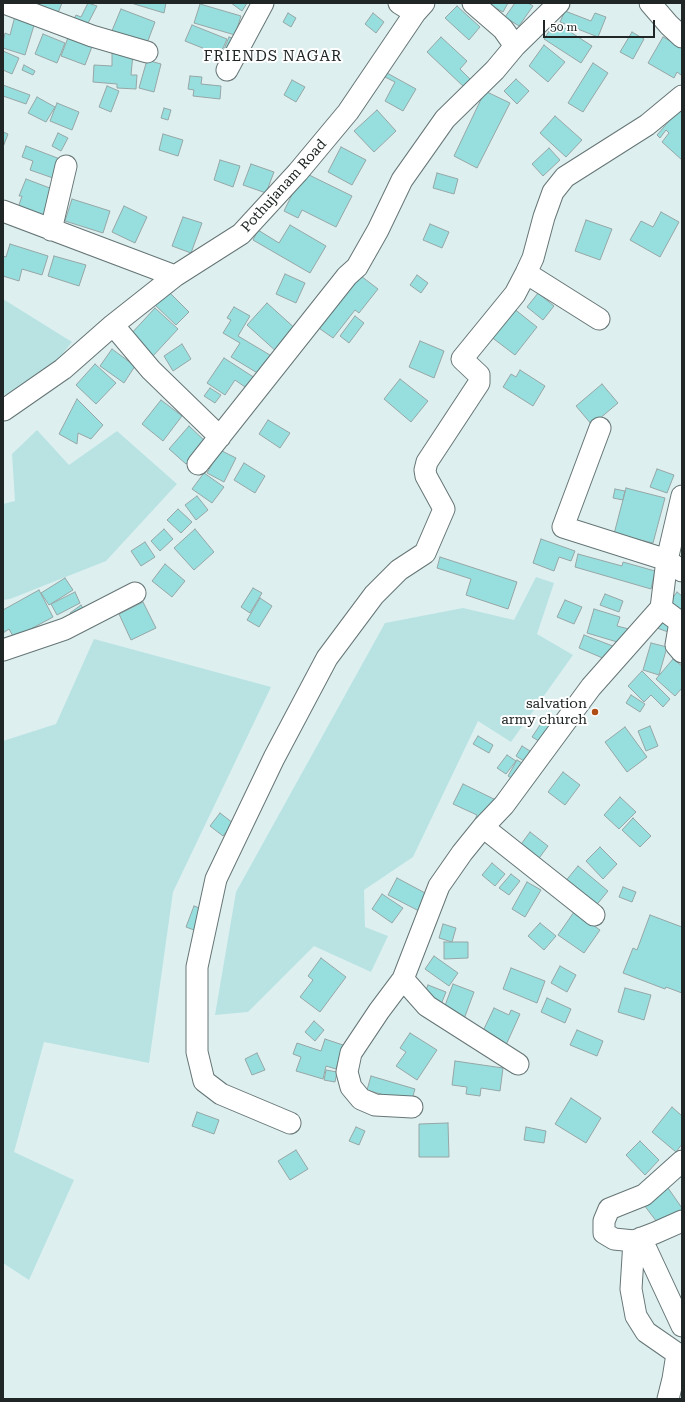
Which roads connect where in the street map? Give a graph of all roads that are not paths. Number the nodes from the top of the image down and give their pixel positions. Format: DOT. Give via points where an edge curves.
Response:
graph roads {
  1 [pos="4,3"];
  2 [pos="263,3"];
  3 [pos="473,3"];
  4 [pos="559,3"];
  5 [pos="650,3"];
  6 [pos="412,6"];
  7 [pos="682,37"];
  8 [pos="515,46"];
  9 [pos="147,52"];
  10 [pos="227,70"];
  11 [pos="682,96"];
  12 [pos="66,166"];
  13 [pos="3,211"];
  14 [pos="51,230"];
  15 [pos="526,273"];
  16 [pos="175,276"];
  17 [pos="599,319"];
  18 [pos="113,325"];
  19 [pos="3,411"];
  20 [pos="600,428"];
  21 [pos="220,437"];
  22 [pos="198,464"];
  23 [pos="682,496"];
  24 [pos="675,566"];
  25 [pos="135,593"];
  26 [pos="661,608"];
  27 [pos="3,650"];
  28 [pos="682,652"];
  29 [pos="483,827"];
  30 [pos="594,915"];
  31 [pos="403,979"];
  32 [pos="518,1064"];
  33 [pos="412,1107"];
  34 [pos="290,1123"];
  35 [pos="682,1161"];
  36 [pos="682,1221"];
  37 [pos="638,1239"];
  38 [pos="682,1326"];
  39 [pos="680,1356"];
  40 [pos="668,1399"];
  1 -- 9 [label="street" via="92,36"];
  2 -- 10 [label="street"];
  3 -- 8 [label="street" via="503,29"];
  4 -- 8 [label="street"];
  5 -- 7 [label="street"];
  6 -- 16 [label="street, Pothujanam Road" via="348,112 272,200 241,234"];
  8 -- 21 [label="street" via="495,70 445,119 402,180 357,267 347,276"];
  11 -- 15 [label="street" via="647,125 565,177 553,192"];
  12 -- 14 [label="street"];
  13 -- 14 [label="street"];
  14 -- 16 [label="street"];
  15 -- 17 [label="street"];
  15 -- 34 [label="street" via="514,294 462,359 479,375 479,383 427,462 426,476 444,509 425,554 399,570 374,595 327,658 274,758 216,879 197,967 197,1052 204,1081 221,1094"];
  16 -- 18 [label="street, Pothujanam Road"];
  18 -- 19 [label="street, Pothujanam Road" via="63,369"];
  18 -- 21 [label="street" via="151,370"];
  20 -- 24 [label="street" via="563,527"];
  21 -- 22 [label="street"];
  23 -- 24 [label="street"];
  24 -- 26 [label="street"];
  25 -- 27 [label="street" via="64,629"];
  26 -- 28 [label="street" via="680,622 676,645"];
  26 -- 29 [label="street" via="591,687 504,805"];
  29 -- 30 [label="street"];
  29 -- 31 [label="street" via="439,886"];
  31 -- 32 [label="street" via="428,1006"];
  31 -- 33 [label="street" via="351,1053 347,1072 351,1087 361,1099 375,1105"];
  35 -- 37 [label="street" via="644,1195 609,1209 604,1221 604,1233 614,1239"];
  36 -- 37 [label="street"];
  37 -- 38 [label="street"];
  37 -- 39 [label="street" via="631,1289 636,1316 646,1332"];
  39 -- 40 [label="street"];
}
